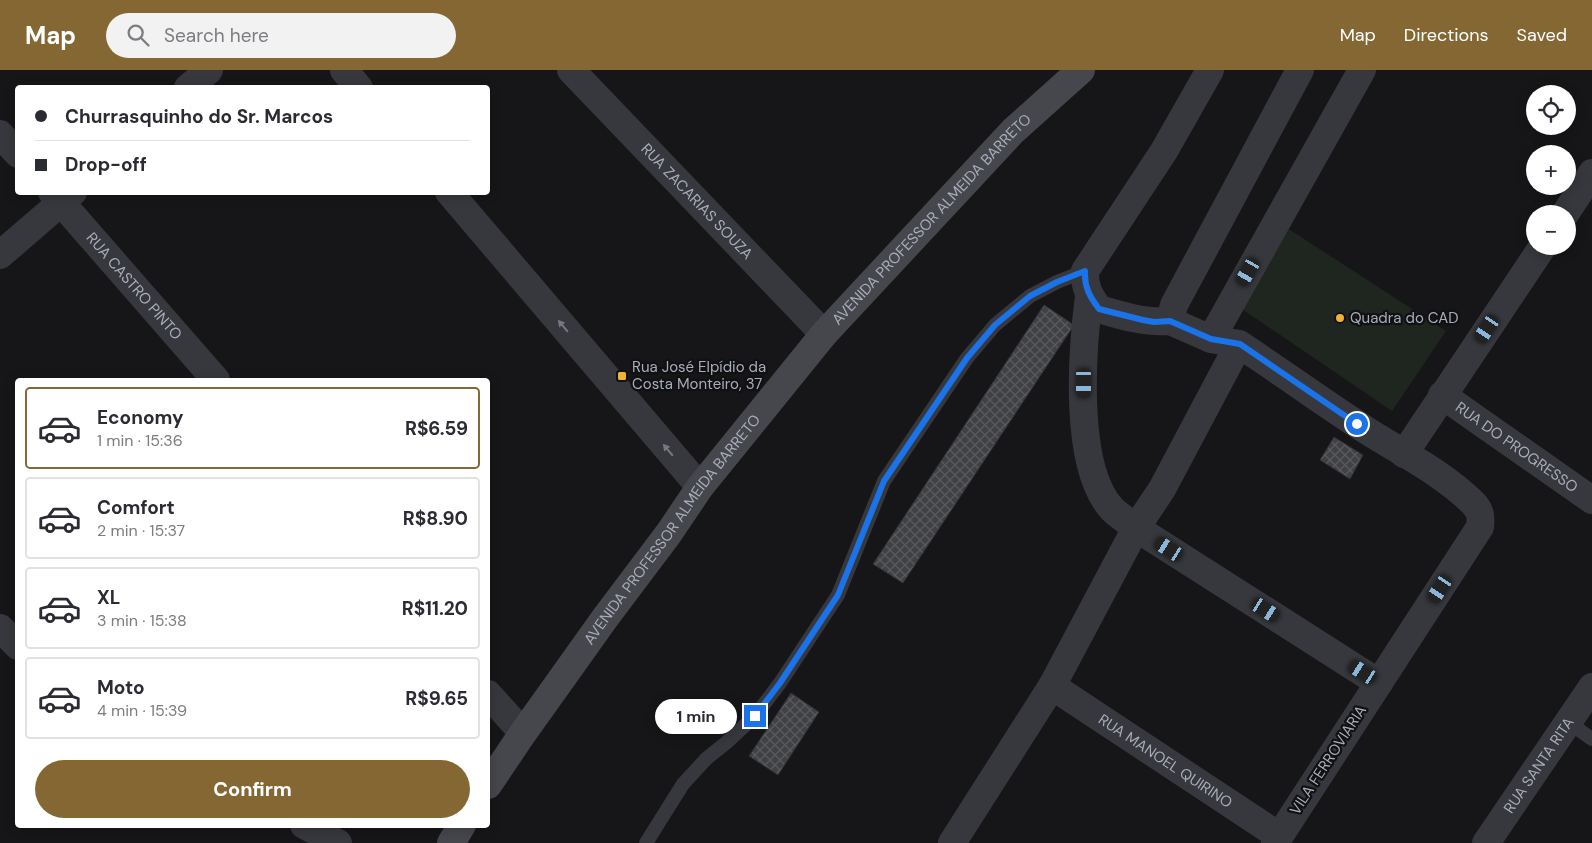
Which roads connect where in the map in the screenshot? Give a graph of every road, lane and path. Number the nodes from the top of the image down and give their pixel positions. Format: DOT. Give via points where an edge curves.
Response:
graph roads {
  1 [pos="209,70"];
  2 [pos="344,70"];
  3 [pos="571,70"];
  4 [pos="1081,70"];
  5 [pos="1210,70"];
  6 [pos="1300,70"];
  7 [pos="1362,70"];
  8 [pos="192,85"];
  9 [pos="356,85"];
  10 [pos="0,134"];
  11 [pos="15,151"];
  12 [pos="1592,173"];
  13 [pos="452,195"];
  14 [pos="62,196"];
  15 [pos="1571,205"];
  16 [pos="0,254"];
  17 [pos="1537,255"];
  18 [pos="1087,284"];
  19 [pos="1170,321"];
  20 [pos="824,334"];
  21 [pos="1211,339"];
  22 [pos="1240,344"];
  23 [pos="214,378"];
  24 [pos="1442,395"];
  25 [pos="1404,454"];
  26 [pos="700,487"];
  27 [pos="1592,500"];
  28 [pos="1136,528"];
  29 [pos="0,629"];
  30 [pos="15,643"];
  31 [pos="1379,682"];
  32 [pos="1052,686"];
  33 [pos="1592,687"];
  34 [pos="490,696"];
  35 [pos="1568,722"];
  36 [pos="523,733"];
  37 [pos="1592,739"];
  38 [pos="490,782"];
  39 [pos="310,828"];
  40 [pos="460,828"];
  41 [pos="1277,839"];
  42 [pos="338,843"];
  43 [pos="451,843"];
  44 [pos="646,843"];
  45 [pos="952,843"];
  46 [pos="1486,843"];
  1 -- 8 [label="street"];
  2 -- 9 [label="street"];
  3 -- 20 [label="street, RUA ZACARIAS SOUZA"];
  4 -- 20 [label="main road, AVENIDA PROFESSOR ALMEIDA BARRETO" via="1012,131"];
  5 -- 18 [label="street"];
  6 -- 19 [label="street" via="1174,305"];
  7 -- 21 [label="street"];
  10 -- 11 [label="street"];
  12 -- 15 [label="street"];
  26 -- 13 [label="street, one-way"];
  14 -- 16 [label="street"];
  14 -- 23 [label="street, RUA CASTRO PINTO"];
  17 -- 24 [label="street"];
  18 -- 19 [label="street" via="1099,309 1154,322"];
  18 -- 28 [label="street" via="1084,416 1088,455 1096,481 1112,509"];
  18 -- 44 [label="lane" via="1057,282 1030,296 995,325 967,358 884,481 838,595 780,683 755,716 683,784"];
  19 -- 21 [label="street"];
  20 -- 26 [label="main road, AVENIDA PROFESSOR ALMEIDA BARRETO"];
  21 -- 22 [label="street"];
  22 -- 25 [label="street"];
  22 -- 28 [label="street" via="1162,489"];
  24 -- 25 [label="street"];
  24 -- 27 [label="street, RUA DO PROGRESSO"];
  25 -- 31 [label="street, VILA FERROVIARIA" via="1438,475 1474,504 1481,513 1480,527"];
  26 -- 36 [label="main road, AVENIDA PROFESSOR ALMEIDA BARRETO"];
  28 -- 31 [label="street"];
  28 -- 32 [label="street"];
  29 -- 30 [label="street"];
  31 -- 41 [label="street, VILA FERROVIARIA"];
  32 -- 41 [label="street, RUA MANOEL QUIRINO"];
  32 -- 45 [label="street"];
  33 -- 35 [label="street, RUA SANTA RITA"];
  34 -- 36 [label="street"];
  35 -- 37 [label="lane"];
  35 -- 46 [label="street, RUA SANTA RITA"];
  36 -- 38 [label="main road, AVENIDA PROFESSOR ALMEIDA BARRETO"];
  39 -- 42 [label="street"];
  40 -- 43 [label="main road"];
}
